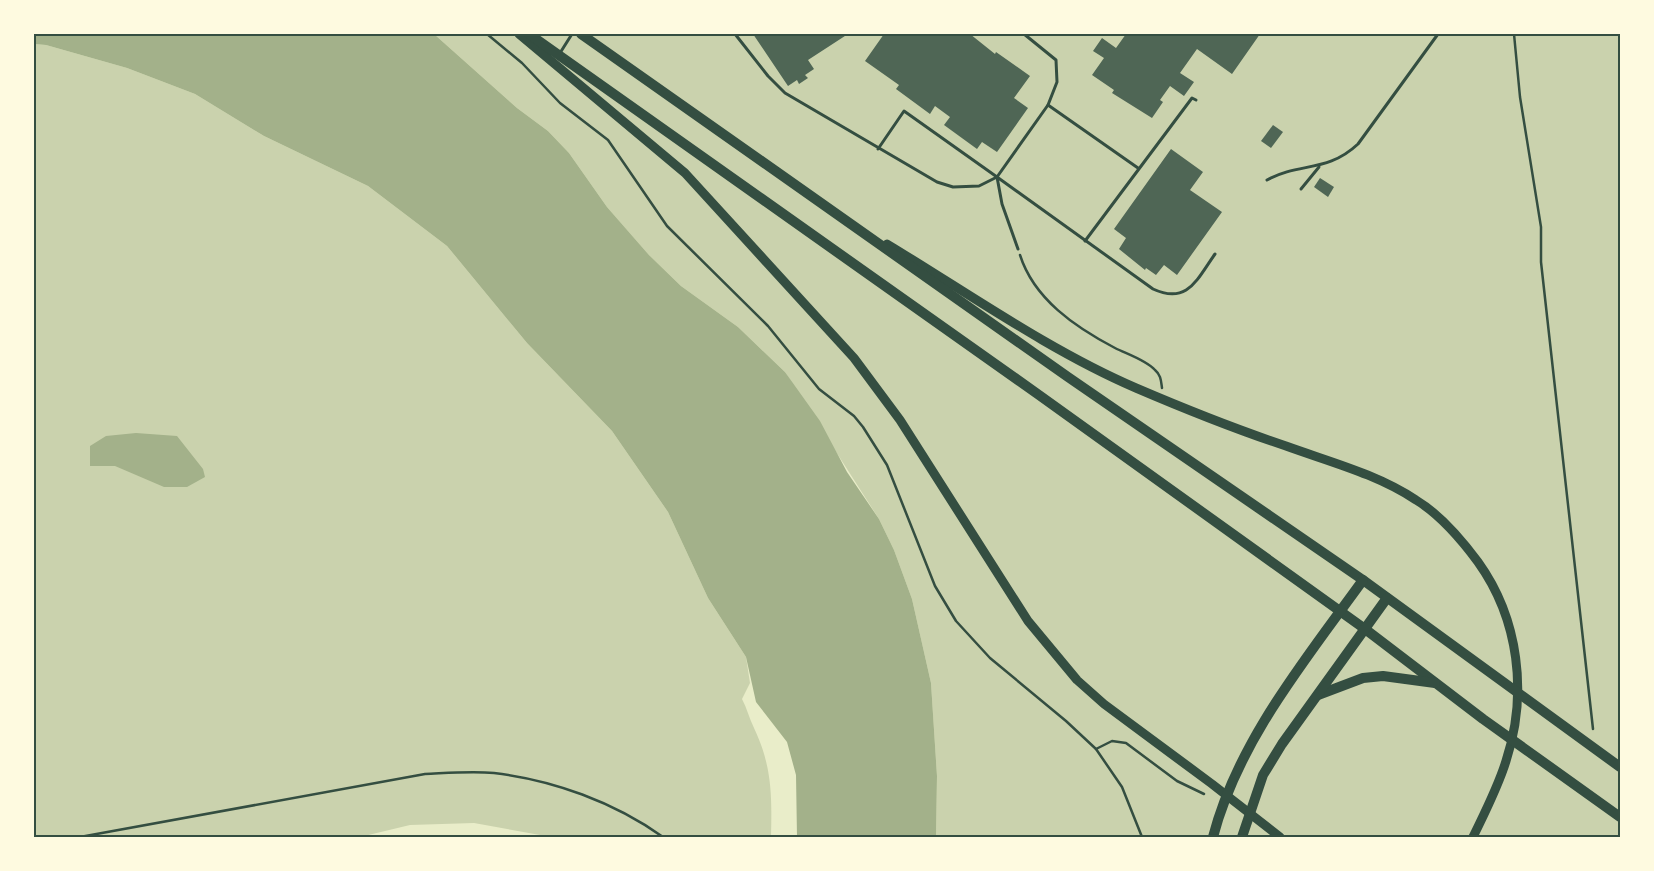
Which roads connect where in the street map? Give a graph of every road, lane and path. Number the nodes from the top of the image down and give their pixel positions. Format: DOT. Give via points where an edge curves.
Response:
graph roads {
  1 [pos="487,34"];
  2 [pos="519,34"];
  3 [pos="529,34"];
  4 [pos="572,34"];
  5 [pos="581,34"];
  6 [pos="735,34"];
  7 [pos="1024,34"];
  8 [pos="1438,34"];
  9 [pos="1514,34"];
  10 [pos="558,55"];
  11 [pos="1196,100"];
  12 [pos="1048,105"];
  13 [pos="878,149"];
  14 [pos="1320,166"];
  15 [pos="1138,168"];
  16 [pos="997,177"];
  17 [pos="1267,180"];
  18 [pos="1301,189"];
  19 [pos="836,213"];
  20 [pos="1085,241"];
  21 [pos="1018,249"];
  22 [pos="1215,254"];
  23 [pos="1165,400"];
  24 [pos="1363,580"];
  25 [pos="1387,598"];
  26 [pos="1340,611"];
  27 [pos="1366,629"];
  28 [pos="1438,684"];
  29 [pos="1318,696"];
  30 [pos="1593,729"];
  31 [pos="1096,748"];
  32 [pos="1620,767"];
  33 [pos="1209,796"];
  34 [pos="1620,817"];
  35 [pos="1213,836"];
  36 [pos="80,837"];
  37 [pos="663,837"];
  38 [pos="1142,837"];
  39 [pos="1242,837"];
  40 [pos="1280,837"];
  41 [pos="1473,837"];
  1 -- 31 [label="path" via="522,63 560,103 608,140 667,226 768,326 819,388 854,416 887,465 935,586 956,621 990,658"];
  2 -- 40 [label="main road" via="685,173 854,358 900,420 1028,621 1077,680"];
  3 -- 10 [label="main road"];
  4 -- 10 [label="lane"];
  5 -- 19 [label="main road"];
  6 -- 13 [label="lane" via="785,93"];
  7 -- 12 [label="lane" via="1056,60 1057,82"];
  8 -- 14 [label="lane" via="1358,144 1346,156"];
  9 -- 30 [label="path" via="1520,97 1541,227 1541,262"];
  10 -- 26 [label="main road" via="764,198"];
  11 -- 15 [label="lane" via="1192,98 1173,128"];
  12 -- 15 [label="lane"];
  12 -- 16 [label="lane"];
  13 -- 16 [label="lane" via="953,187 979,186"];
  13 -- 16 [label="lane" via="904,111"];
  14 -- 17 [label="lane" via="1280,173"];
  14 -- 18 [label="lane"];
  15 -- 20 [label="lane"];
  16 -- 20 [label="lane"];
  16 -- 21 [label="lane" via="1002,204"];
  19 -- 23 [label="main road" via="1070,355"];
  19 -- 24 [label="main road"];
  20 -- 22 [label="lane" via="1153,289 1174,295 1186,292"];
  21 -- 23 [label="path" via="1037,290 1076,323 1154,368 1160,375"];
  23 -- 41 [label="main road" via="1386,483 1418,500 1446,524 1487,575 1504,606 1519,683 1516,720 1506,761"];
  24 -- 25 [label="main road"];
  24 -- 26 [label="main road"];
  25 -- 27 [label="main road"];
  25 -- 32 [label="main road"];
  26 -- 27 [label="main road"];
  26 -- 35 [label="main road" via="1280,698 1243,760"];
  27 -- 28 [label="main road"];
  27 -- 29 [label="main road"];
  28 -- 29 [label="main road" via="1383,676 1363,678"];
  28 -- 34 [label="main road"];
  29 -- 39 [label="main road" via="1282,744 1264,775"];
  31 -- 33 [label="path" via="1112,741 1126,743 1177,781"];
  31 -- 38 [label="path" via="1122,787"];
  36 -- 37 [label="path" via="425,774 461,772 517,777 589,797"];
}
